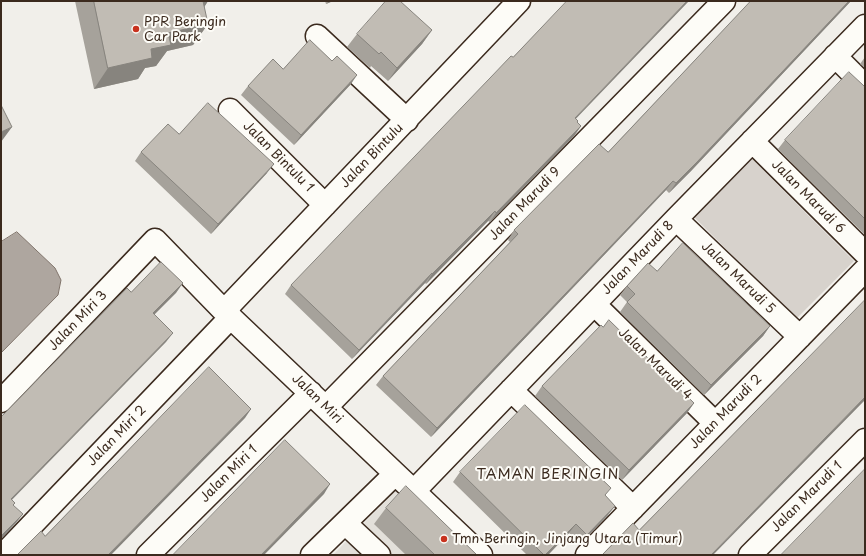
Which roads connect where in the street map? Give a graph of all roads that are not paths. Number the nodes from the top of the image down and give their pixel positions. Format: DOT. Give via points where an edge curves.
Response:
graph roads {
  1 [pos="519,1"];
  2 [pos="724,1"];
  3 [pos="865,26"];
  4 [pos="317,36"];
  5 [pos="835,56"];
  6 [pos="865,86"];
  7 [pos="230,110"];
  8 [pos="406,120"];
  9 [pos="752,141"];
  10 [pos="325,205"];
  11 [pos="676,219"];
  12 [pos="155,240"];
  13 [pos="865,253"];
  14 [pos="865,270"];
  15 [pos="594,304"];
  16 [pos="228,314"];
  17 [pos="800,337"];
  18 [pos="511,390"];
  19 [pos="318,400"];
  20 [pos="1,401"];
  21 [pos="716,423"];
  22 [pos="865,440"];
  23 [pos="395,474"];
  24 [pos="414,491"];
  25 [pos="633,508"];
  26 [pos="345,522"];
  27 [pos="3,555"];
  28 [pos="148,555"];
  29 [pos="312,555"];
  30 [pos="379,555"];
  31 [pos="481,555"];
  32 [pos="587,555"];
  33 [pos="750,555"];
  1 -- 8 [label="street, Jalan Bintulu"];
  2 -- 19 [label="street, Jalan Marudi 9"];
  3 -- 5 [label="street, Jalan Marudi 8"];
  4 -- 8 [label="street"];
  5 -- 6 [label="street"];
  5 -- 9 [label="street, Jalan Marudi 8"];
  7 -- 10 [label="street, Jalan Bintulu 1"];
  8 -- 10 [label="street, Jalan Bintulu"];
  9 -- 11 [label="street, Jalan Marudi 8"];
  9 -- 13 [label="street, Jalan Marudi 6"];
  10 -- 16 [label="street, Jalan Bintulu"];
  11 -- 15 [label="street, Jalan Marudi 8"];
  11 -- 17 [label="street, Jalan Marudi 5"];
  12 -- 16 [label="street, Jalan Miri"];
  12 -- 20 [label="street, Jalan Miri 3"];
  14 -- 17 [label="street, Jalan Marudi 2"];
  15 -- 18 [label="street, Jalan Marudi 8"];
  15 -- 21 [label="street, Jalan Marudi 4"];
  16 -- 19 [label="street, Jalan Miri"];
  16 -- 27 [label="street, Jalan Miri 2"];
  17 -- 21 [label="street, Jalan Marudi 2"];
  18 -- 24 [label="street, Jalan Marudi 8"];
  18 -- 25 [label="street"];
  19 -- 23 [label="street, Jalan Miri"];
  19 -- 28 [label="street, Jalan Miri 1"];
  21 -- 25 [label="street, Jalan Marudi 2"];
  22 -- 33 [label="street, Jalan Marudi 1"];
  23 -- 24 [label="street, Jalan Miri"];
  23 -- 26 [label="street"];
  24 -- 31 [label="street, Jalan Miri"];
  25 -- 32 [label="street, Jalan Marudi 2"];
  26 -- 29 [label="street"];
  26 -- 30 [label="street"];
}
